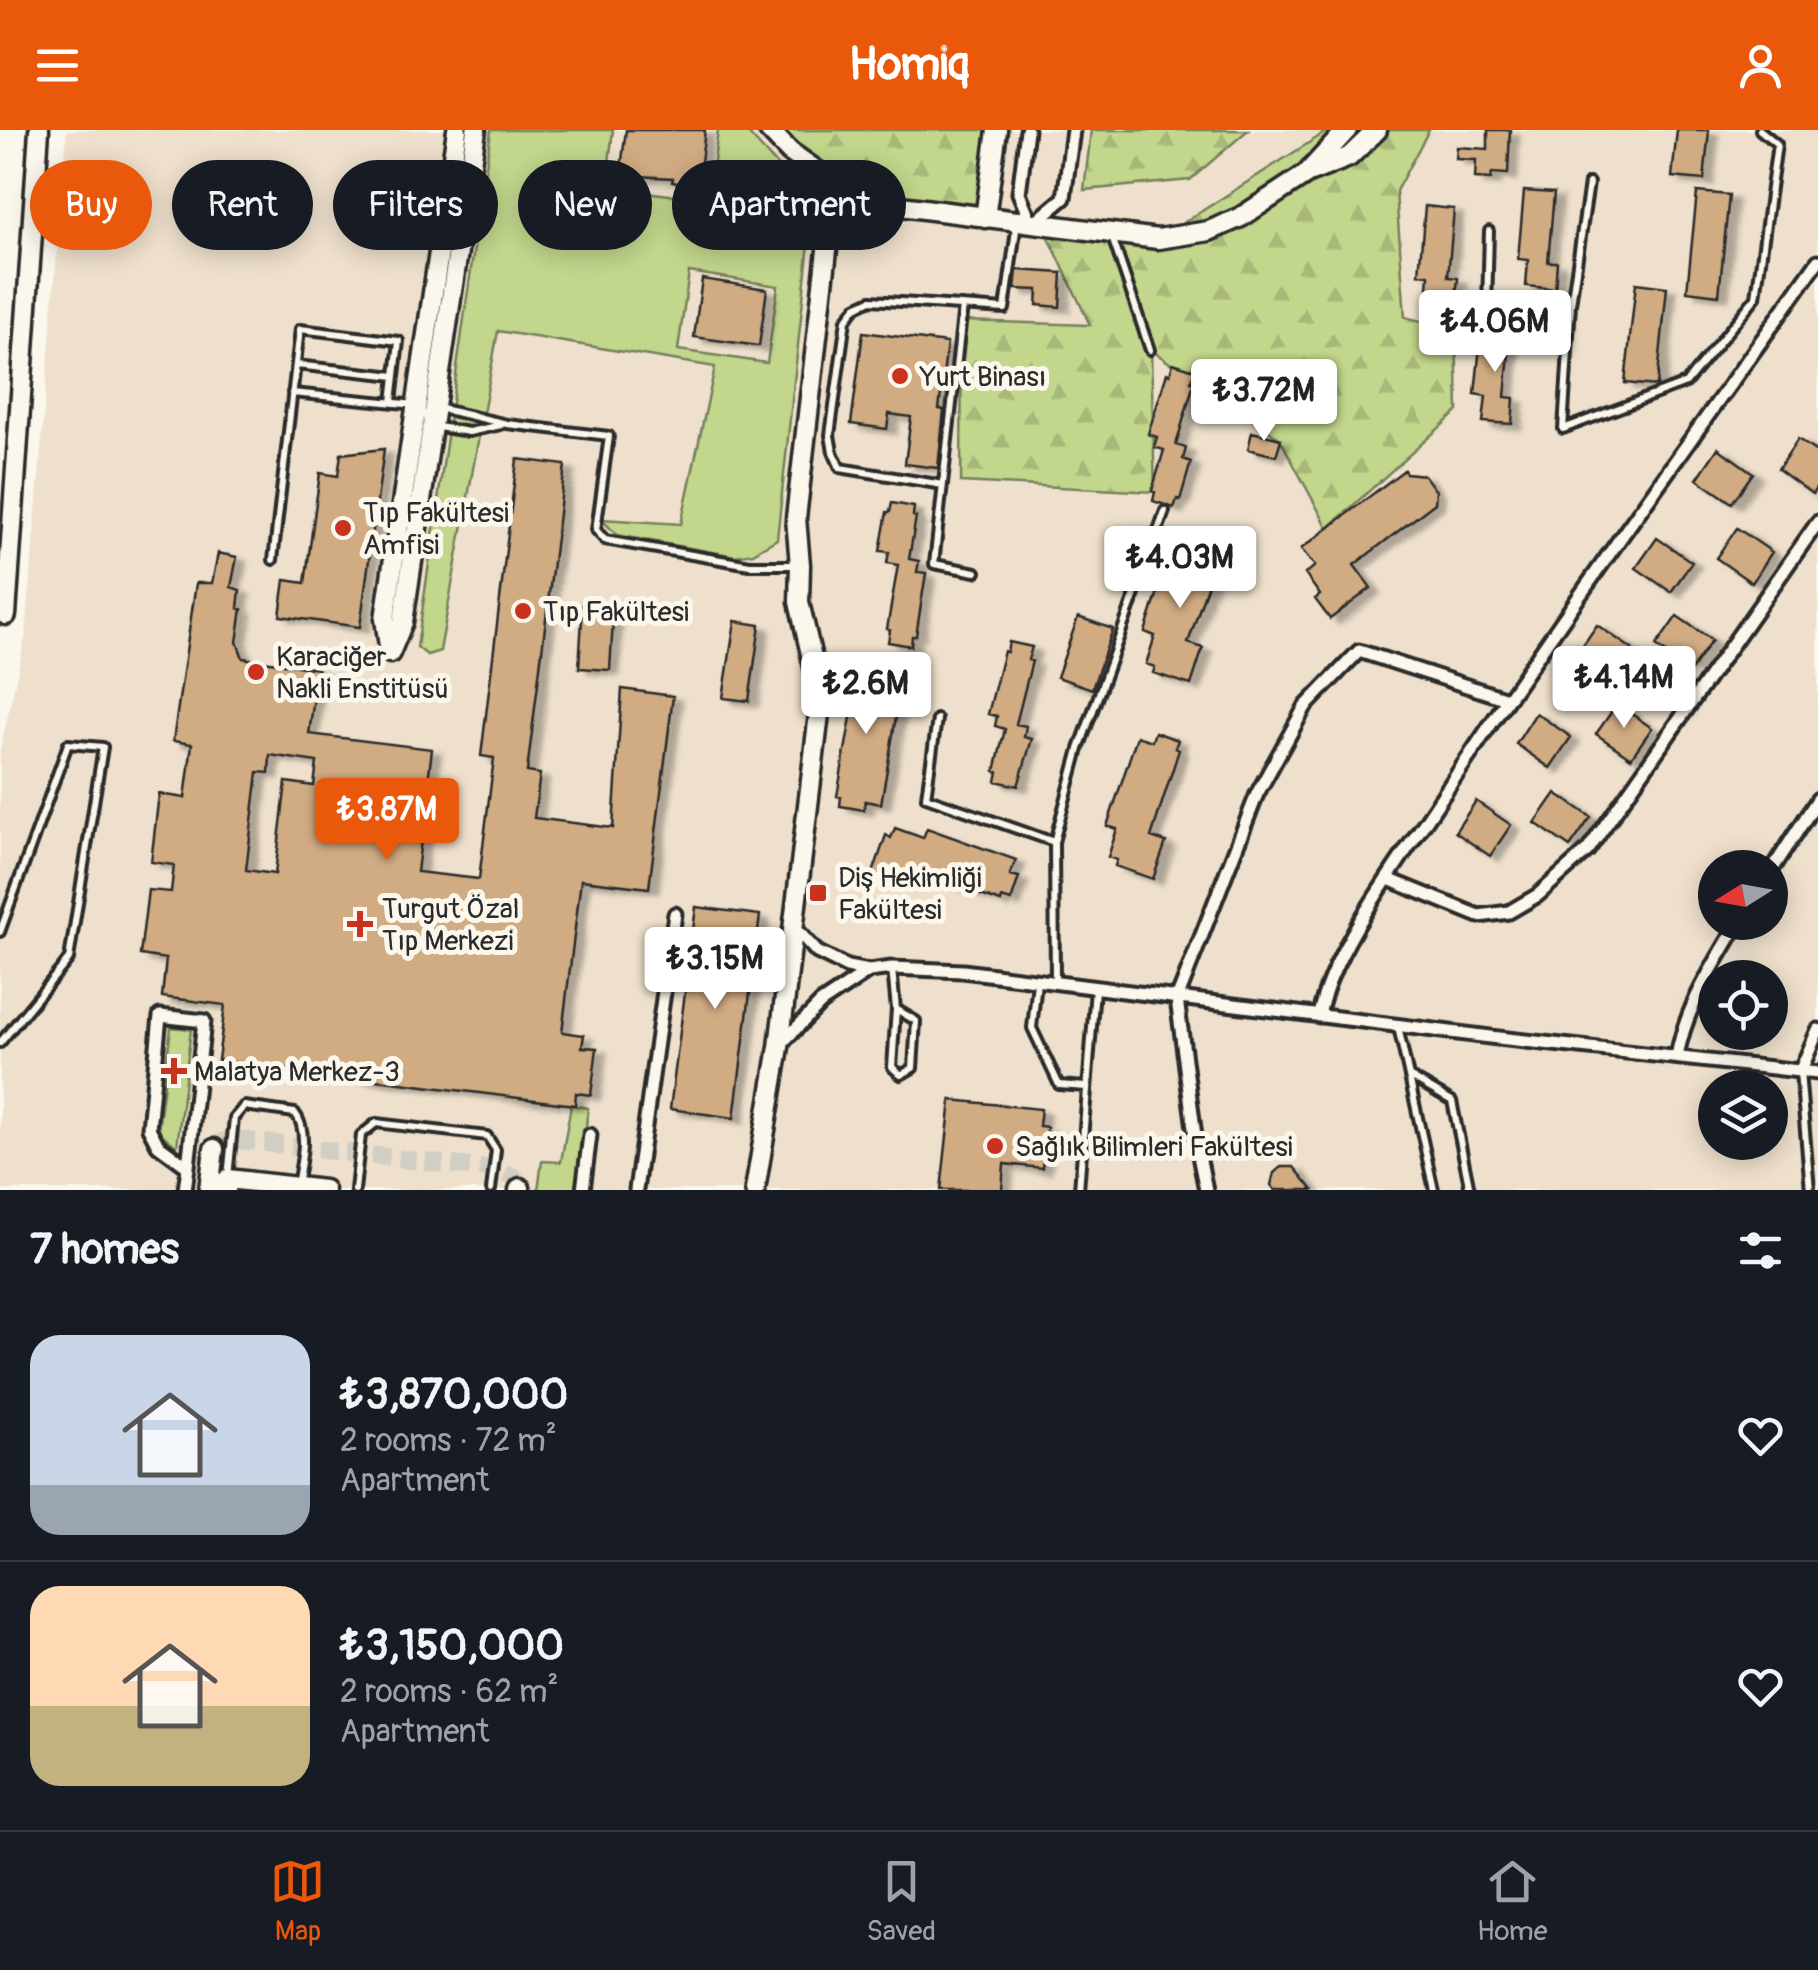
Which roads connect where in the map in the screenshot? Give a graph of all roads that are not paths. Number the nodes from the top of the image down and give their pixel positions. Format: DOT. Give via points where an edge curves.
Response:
graph roads {
  1 [pos="39,130"];
  2 [pos="457,130"];
  3 [pos="476,130"];
  4 [pos="769,130"];
  5 [pos="997,130"];
  6 [pos="1027,130"];
  7 [pos="1073,130"];
  8 [pos="1347,130"];
  9 [pos="1377,130"];
  10 [pos="1760,130"];
  11 [pos="802,160"];
  12 [pos="1308,173"];
  13 [pos="1589,182"];
  14 [pos="906,208"];
  15 [pos="985,218"];
  16 [pos="1024,224"];
  17 [pos="1488,230"];
  18 [pos="1111,236"];
  19 [pos="827,250"];
  20 [pos="1818,261"];
  21 [pos="1572,304"];
  22 [pos="963,306"];
  23 [pos="1150,350"];
  24 [pos="296,365"];
  25 [pos="395,376"];
  26 [pos="292,393"];
  27 [pos="392,402"];
  28 [pos="428,413"];
  29 [pos="508,424"];
  30 [pos="943,485"];
  31 [pos="1165,511"];
  32 [pos="13,512"];
  33 [pos="1818,522"];
  34 [pos="0,556"];
  35 [pos="273,560"];
  36 [pos="800,565"];
  37 [pos="976,572"];
  38 [pos="2,615"];
  39 [pos="1507,699"];
  40 [pos="937,719"];
  41 [pos="1818,799"];
  42 [pos="1054,842"];
  43 [pos="1785,850"];
  44 [pos="1388,879"];
  45 [pos="675,914"];
  46 [pos="793,926"];
  47 [pos="0,932"];
  48 [pos="1729,940"];
  49 [pos="892,968"];
  50 [pos="870,971"];
  51 [pos="1037,980"];
  52 [pos="1055,983"];
  53 [pos="1095,988"];
  54 [pos="1177,1000"];
  55 [pos="896,1009"];
  56 [pos="1318,1016"];
  57 [pos="1398,1026"];
  58 [pos="1818,1030"];
  59 [pos="0,1043"];
  60 [pos="779,1047"];
  61 [pos="1677,1057"];
  62 [pos="1800,1072"];
  63 [pos="1818,1073"];
  64 [pos="1408,1076"];
  65 [pos="1086,1087"];
  66 [pos="590,1134"];
  67 [pos="214,1149"];
  68 [pos="188,1167"];
  69 [pos="227,1184"];
  70 [pos="297,1187"];
  71 [pos="185,1190"];
  72 [pos="209,1190"];
  73 [pos="324,1190"];
  74 [pos="355,1190"];
  75 [pos="491,1190"];
  76 [pos="584,1190"];
  77 [pos="636,1190"];
  78 [pos="755,1190"];
  79 [pos="1080,1190"];
  80 [pos="1206,1190"];
  81 [pos="1434,1190"];
  82 [pos="1470,1190"];
  83 [pos="1810,1190"];
  1 -- 32 [label="street"];
  2 -- 28 [label="street"];
  3 -- 28 [label="street"];
  4 -- 11 [label="street"];
  5 -- 15 [label="street"];
  6 -- 16 [label="street" via="1019,193"];
  7 -- 16 [label="street" via="1064,198"];
  8 -- 12 [label="street"];
  9 -- 12 [label="street" via="1349,157"];
  10 -- 21 [label="lane" via="1777,144 1756,297 1686,383 1563,428"];
  12 -- 18 [label="street" via="1209,231 1158,240"];
  13 -- 21 [label="lane"];
  14 -- 15 [label="street"];
  15 -- 16 [label="street"];
  16 -- 18 [label="street"];
  16 -- 22 [label="lane" via="1005,308"];
  17 -- 21 [label="lane" via="1487,307"];
  18 -- 23 [label="lane"];
  19 -- 36 [label="street" via="796,518"];
  20 -- 39 [label="street"];
  22 -- 30 [label="lane"];
  22 -- 30 [label="lane" via="871,300 856,307 846,320 830,435 840,468"];
  24 -- 25 [label="lane"];
  24 -- 25 [label="lane" via="300,329 399,341"];
  24 -- 26 [label="lane"];
  25 -- 27 [label="lane"];
  26 -- 27 [label="lane"];
  26 -- 35 [label="lane"];
  27 -- 28 [label="lane"];
  28 -- 28 [label="street" via="385,620 390,653 403,622"];
  28 -- 29 [label="lane"];
  28 -- 29 [label="lane" via="469,432"];
  29 -- 36 [label="lane" via="609,436 596,530 604,540 750,565"];
  30 -- 37 [label="lane" via="934,564"];
  31 -- 42 [label="lane" via="1079,749"];
  32 -- 34 [label="street"];
  32 -- 38 [label="street"];
  33 -- 44 [label="street" via="1588,850 1538,895 1509,912 1478,916"];
  36 -- 46 [label="street" via="799,602 820,697"];
  39 -- 44 [label="street"];
  39 -- 54 [label="street" via="1359,651 1305,707 1258,794"];
  40 -- 42 [label="lane" via="926,797"];
  41 -- 43 [label="street"];
  42 -- 52 [label="lane"];
  44 -- 56 [label="street" via="1330,976"];
  45 -- 77 [label="street"];
  46 -- 50 [label="street" via="826,959"];
  46 -- 60 [label="street"];
  47 -- 59 [label="lane" via="68,744 103,748 69,959"];
  48 -- 61 [label="street" via="1681,1032"];
  49 -- 50 [label="street"];
  49 -- 51 [label="street"];
  49 -- 55 [label="lane"];
  50 -- 60 [label="street" via="821,1003"];
  51 -- 52 [label="street"];
  51 -- 65 [label="lane" via="1032,1028 1059,1085"];
  52 -- 53 [label="street"];
  53 -- 54 [label="street"];
  53 -- 65 [label="lane"];
  54 -- 56 [label="street"];
  54 -- 80 [label="street"];
  55 -- 55 [label="lane" via="892,1067 901,1075 913,1068 916,1021"];
  56 -- 57 [label="street"];
  57 -- 61 [label="street"];
  57 -- 64 [label="lane"];
  58 -- 62 [label="street"];
  60 -- 78 [label="street"];
  61 -- 62 [label="street"];
  62 -- 63 [label="street"];
  62 -- 83 [label="lane"];
  64 -- 81 [label="lane"];
  64 -- 82 [label="lane" via="1452,1100"];
  65 -- 79 [label="lane"];
  66 -- 76 [label="street"];
  67 -- 72 [label="street"];
  68 -- 68 [label="street" via="204,1021 160,1016 148,1128 158,1145"];
  68 -- 71 [label="street"];
  69 -- 70 [label="street"];
  69 -- 70 [label="lane" via="234,1118 244,1106 300,1118"];
  70 -- 73 [label="street"];
  74 -- 75 [label="lane" via="360,1135 376,1123 487,1136 496,1150"];
}
